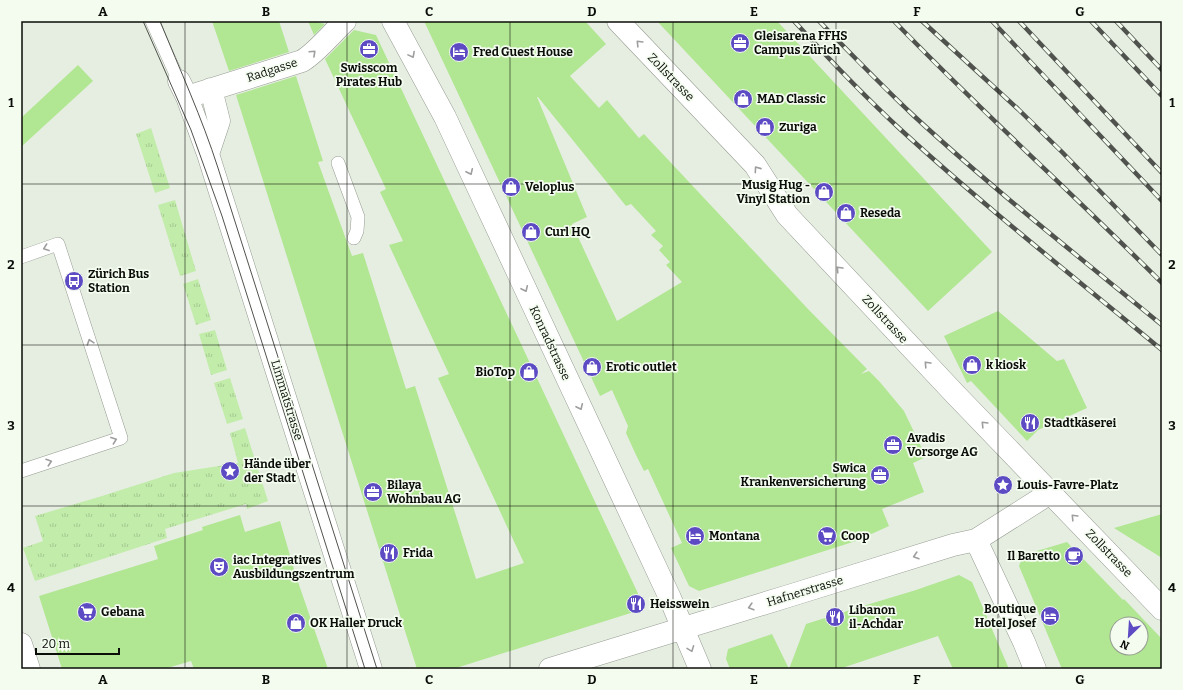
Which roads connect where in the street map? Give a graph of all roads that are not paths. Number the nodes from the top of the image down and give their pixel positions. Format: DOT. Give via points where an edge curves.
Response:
graph roads {
  1 [pos="152,21"];
  2 [pos="345,21"];
  3 [pos="394,21"];
  4 [pos="618,21"];
  5 [pos="183,89"];
  6 [pos="211,89"];
  7 [pos="208,154"];
  8 [pos="338,163"];
  9 [pos="354,238"];
  10 [pos="21,257"];
  11 [pos="21,471"];
  12 [pos="1050,493"];
  13 [pos="976,540"];
  14 [pos="1162,609"];
  15 [pos="683,628"];
  16 [pos="21,644"];
  17 [pos="29,669"];
  18 [pos="371,669"];
  19 [pos="550,669"];
  20 [pos="700,669"];
  21 [pos="1035,669"];
  1 -- 5 [label="lane"];
  6 -- 2 [label="street, Radgasse, one-way" via="306,59"];
  3 -- 15 [label="street, Konradstrasse, one-way" via="445,117"];
  12 -- 4 [label="street, Zollstrasse, one-way" via="787,214 755,165"];
  5 -- 6 [label="street, Radgasse"];
  5 -- 7 [label="street, Limmatstrasse"];
  6 -- 7 [label="street" via="219,121"];
  7 -- 18 [label="street, Limmatstrasse"];
  8 -- 9 [label="lane" via="358,217"];
  11 -- 10 [label="lane, one-way" via="121,438 58,244"];
  12 -- 13 [label="street, Hafnerstrasse"];
  14 -- 12 [label="street, Zollstrasse, one-way"];
  13 -- 15 [label="street, Hafnerstrasse, one-way"];
  13 -- 21 [label="street"];
  15 -- 19 [label="street, Hafnerstrasse"];
  15 -- 20 [label="street, Konradstrasse, one-way"];
  16 -- 17 [label="street"];
}
